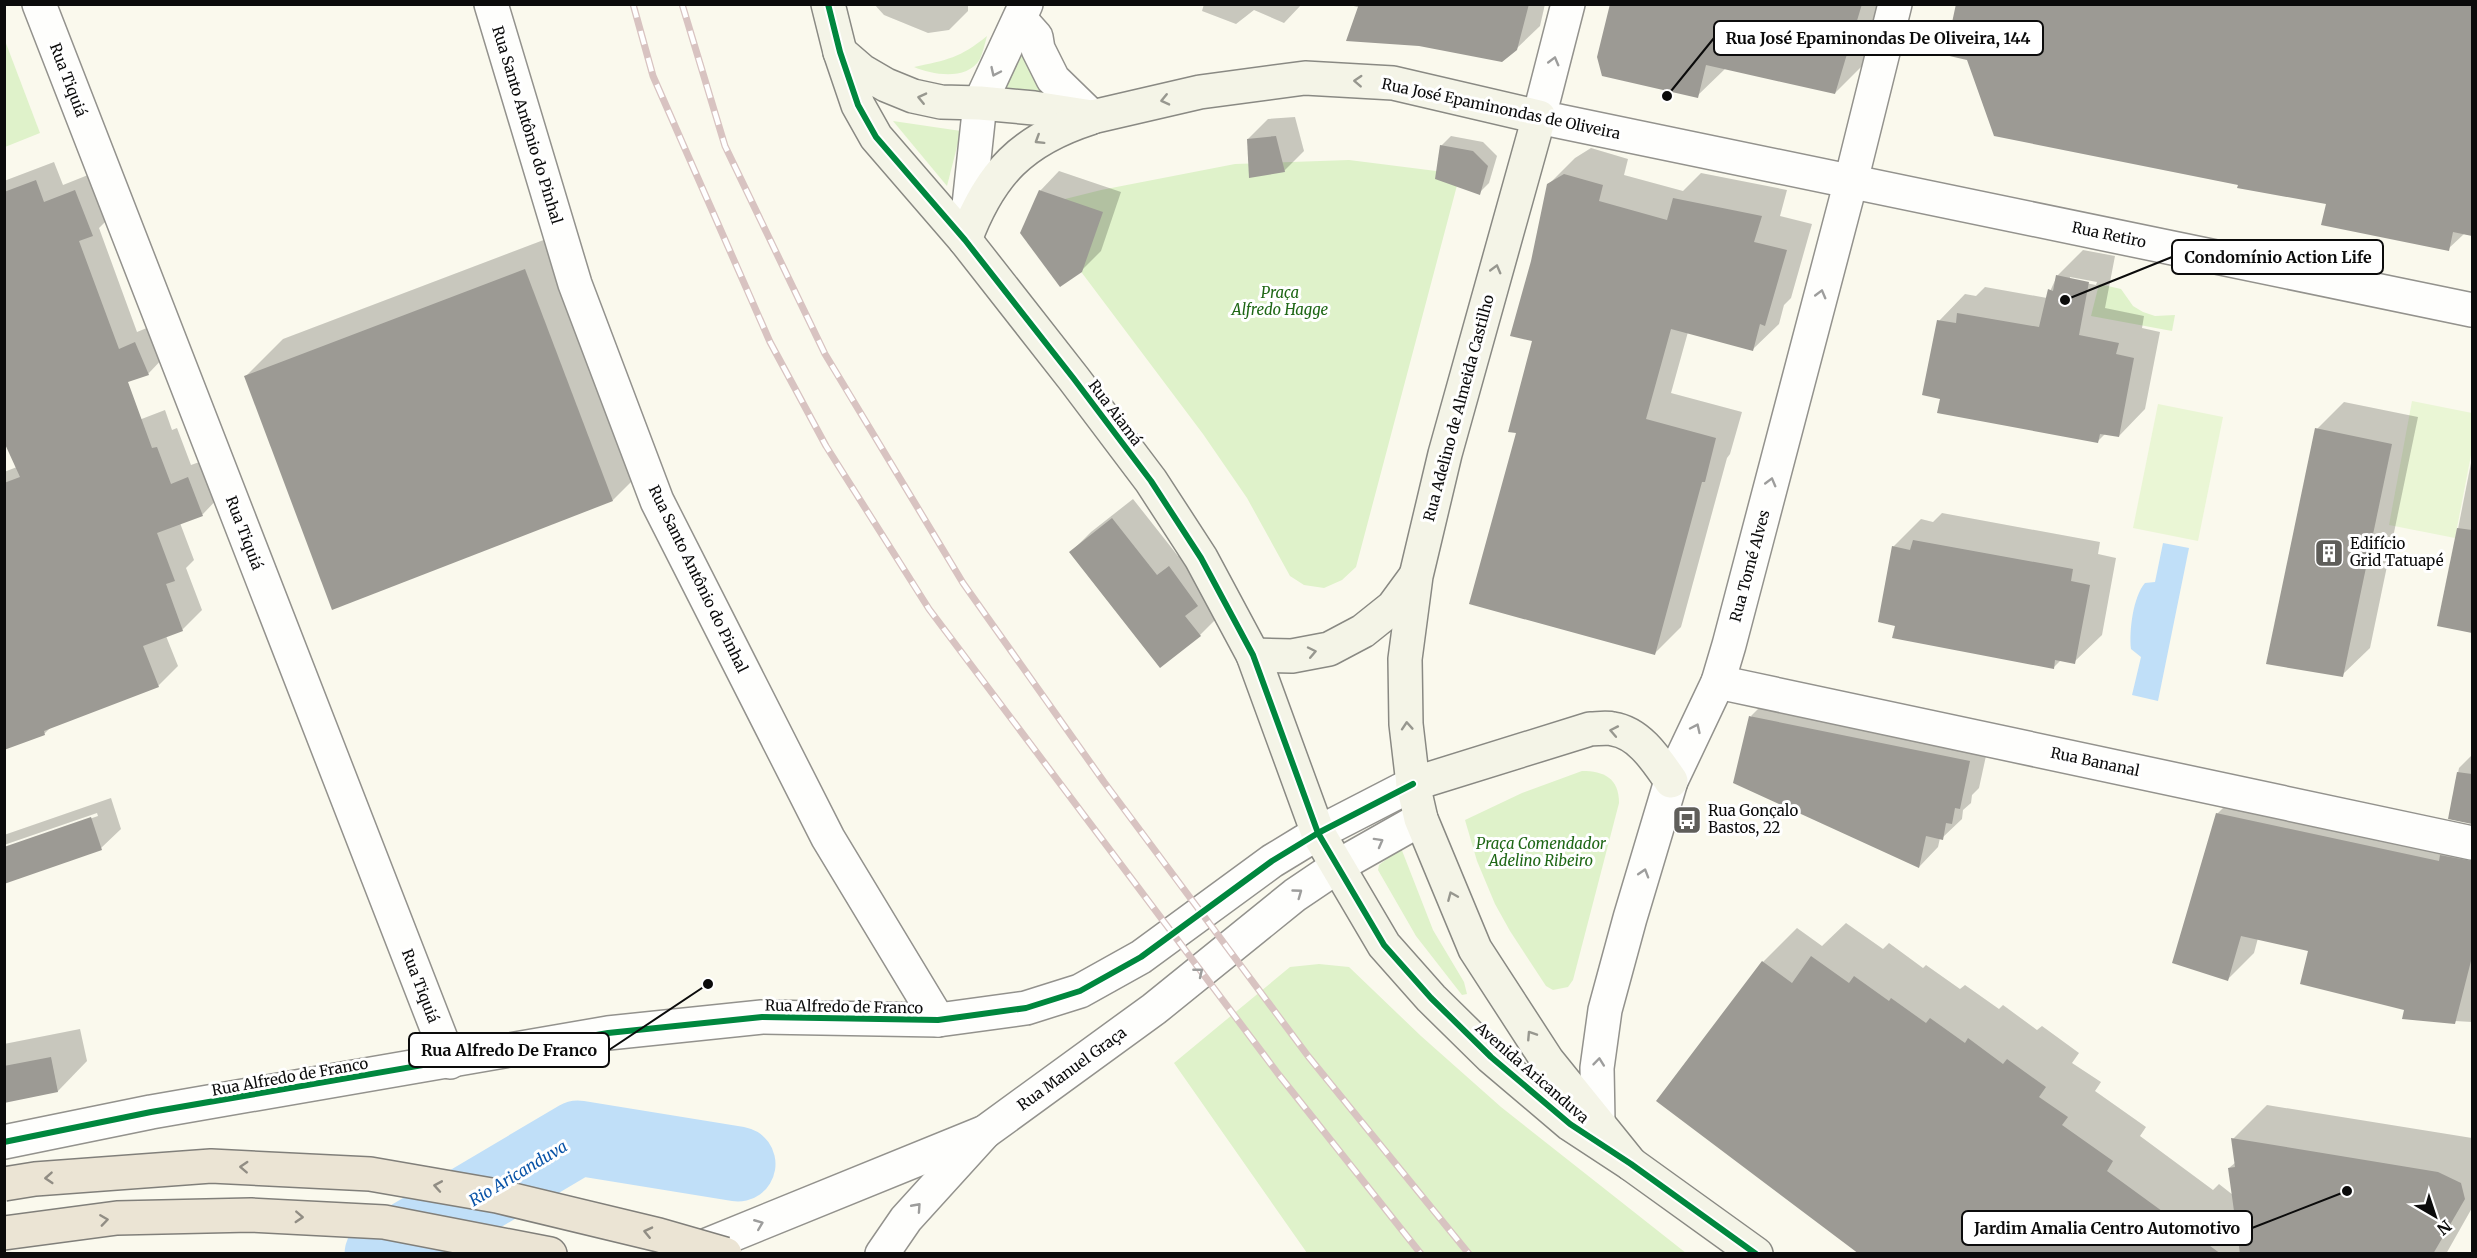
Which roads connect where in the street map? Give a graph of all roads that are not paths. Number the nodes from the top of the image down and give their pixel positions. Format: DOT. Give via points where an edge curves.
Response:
graph roads {
  1 [pos="39,4"];
  2 [pos="491,4"];
  3 [pos="828,4"];
  4 [pos="1568,4"];
  5 [pos="1895,4"];
  6 [pos="1023,12"];
  7 [pos="840,52"];
  8 [pos="980,103"];
  9 [pos="1092,117"];
  10 [pos="1539,117"];
  11 [pos="1851,181"];
  12 [pos="965,240"];
  13 [pos="2472,310"];
  14 [pos="1416,576"];
  15 [pos="1253,656"];
  16 [pos="1718,682"];
  17 [pos="1671,782"];
  18 [pos="1413,784"];
  19 [pos="1421,819"];
  20 [pos="1318,833"];
  21 [pos="2472,843"];
  22 [pos="1338,866"];
  23 [pos="938,1020"];
  24 [pos="450,1062"];
  25 [pos="1598,1121"];
  26 [pos="985,1132"];
  27 [pos="4,1142"];
  28 [pos="1631,1164"];
  29 [pos="4,1184"];
  30 [pos="4,1233"];
  31 [pos="550,1254"];
  32 [pos="686,1254"];
  33 [pos="725,1254"];
  34 [pos="882,1254"];
  35 [pos="1756,1254"];
  1 -- 24 [label="street, Rua Tiquiá"];
  2 -- 23 [label="street, Rua Santo Antônio do Pinhal" via="575,284 657,501 828,838"];
  3 -- 7 [label="main road, Rua Aiamá"];
  10 -- 4 [label="street, Rua Adelino de Almeida Castilho, one-way"];
  5 -- 11 [label="street, Rua Tomé Alves"];
  6 -- 8 [label="street, one-way"];
  6 -- 9 [label="street" via="1053,79"];
  8 -- 7 [label="main road, Rua José Epaminondas de Oliveira, one-way" via="941,102 913,96 886,86"];
  7 -- 12 [label="main road, Rua Aiamá" via="858,105 876,136"];
  8 -- 9 [label="main road, Rua José Epaminondas de Oliveira"];
  8 -- 12 [label="street"];
  10 -- 9 [label="main road, Rua José Epaminondas de Oliveira, one-way" via="1393,83 1305,78 1200,92"];
  9 -- 12 [label="main road, one-way" via="1063,126 1011,161 976,211"];
  10 -- 11 [label="street, Rua José Epaminondas de Oliveira"];
  14 -- 10 [label="main road, Rua Adelino de Almeida Castilho, one-way" via="1448,442"];
  11 -- 13 [label="street, Rua Retiro"];
  16 -- 11 [label="street, Rua Tomé Alves, one-way"];
  12 -- 15 [label="main road, Rua Aiamá" via="1152,481 1201,558"];
  15 -- 14 [label="main road, one-way" via="1292,656 1338,644 1364,631 1393,607"];
  18 -- 14 [label="main road, Rua Adelino de Almeida Castilho, one-way" via="1406,724 1405,659"];
  15 -- 20 [label="main road, Rua Aiamá"];
  17 -- 16 [label="street, Rua Tomé Alves, one-way"];
  16 -- 21 [label="street, Rua Bananal"];
  17 -- 18 [label="main road, one-way" via="1650,752 1632,736 1614,729 1590,729"];
  25 -- 17 [label="street, Rua Tomé Alves, one-way" via="1598,1068 1605,1010"];
  18 -- 19 [label="main road, Rua Adelino de Almeida Castilho"];
  18 -- 20 [label="street"];
  22 -- 19 [label="street, Rua Manuel Graça, one-way"];
  25 -- 19 [label="main road, Avenida Aricanduva, one-way" via="1547,1060 1475,949"];
  20 -- 22 [label="main road, Rua Aiamá"];
  20 -- 23 [label="street, Rua Alfredo de Franco" via="1235,886 1141,957 1080,991 1026,1008"];
  26 -- 22 [label="street, Rua Manuel Graça, one-way" via="1154,1009"];
  22 -- 28 [label="main road, Avenida Aricanduva" via="1384,945 1431,998 1491,1057 1570,1124"];
  23 -- 24 [label="street, Rua Alfredo de Franco" via="762,1017 608,1033"];
  24 -- 27 [label="street, Rua Alfredo de Franco" via="152,1112"];
  25 -- 28 [label="main road, Avenida Aricanduva"];
  32 -- 26 [label="street, Rua Manuel Graça, one-way"];
  34 -- 26 [label="street, one-way" via="906,1219"];
  28 -- 35 [label="main road, Avenida Aricanduva"];
  33 -- 29 [label="highway, one-way, bridge" via="497,1196 370,1174 212,1166"];
  30 -- 31 [label="highway, one-way" via="117,1218 250,1215 384,1222"];
}
